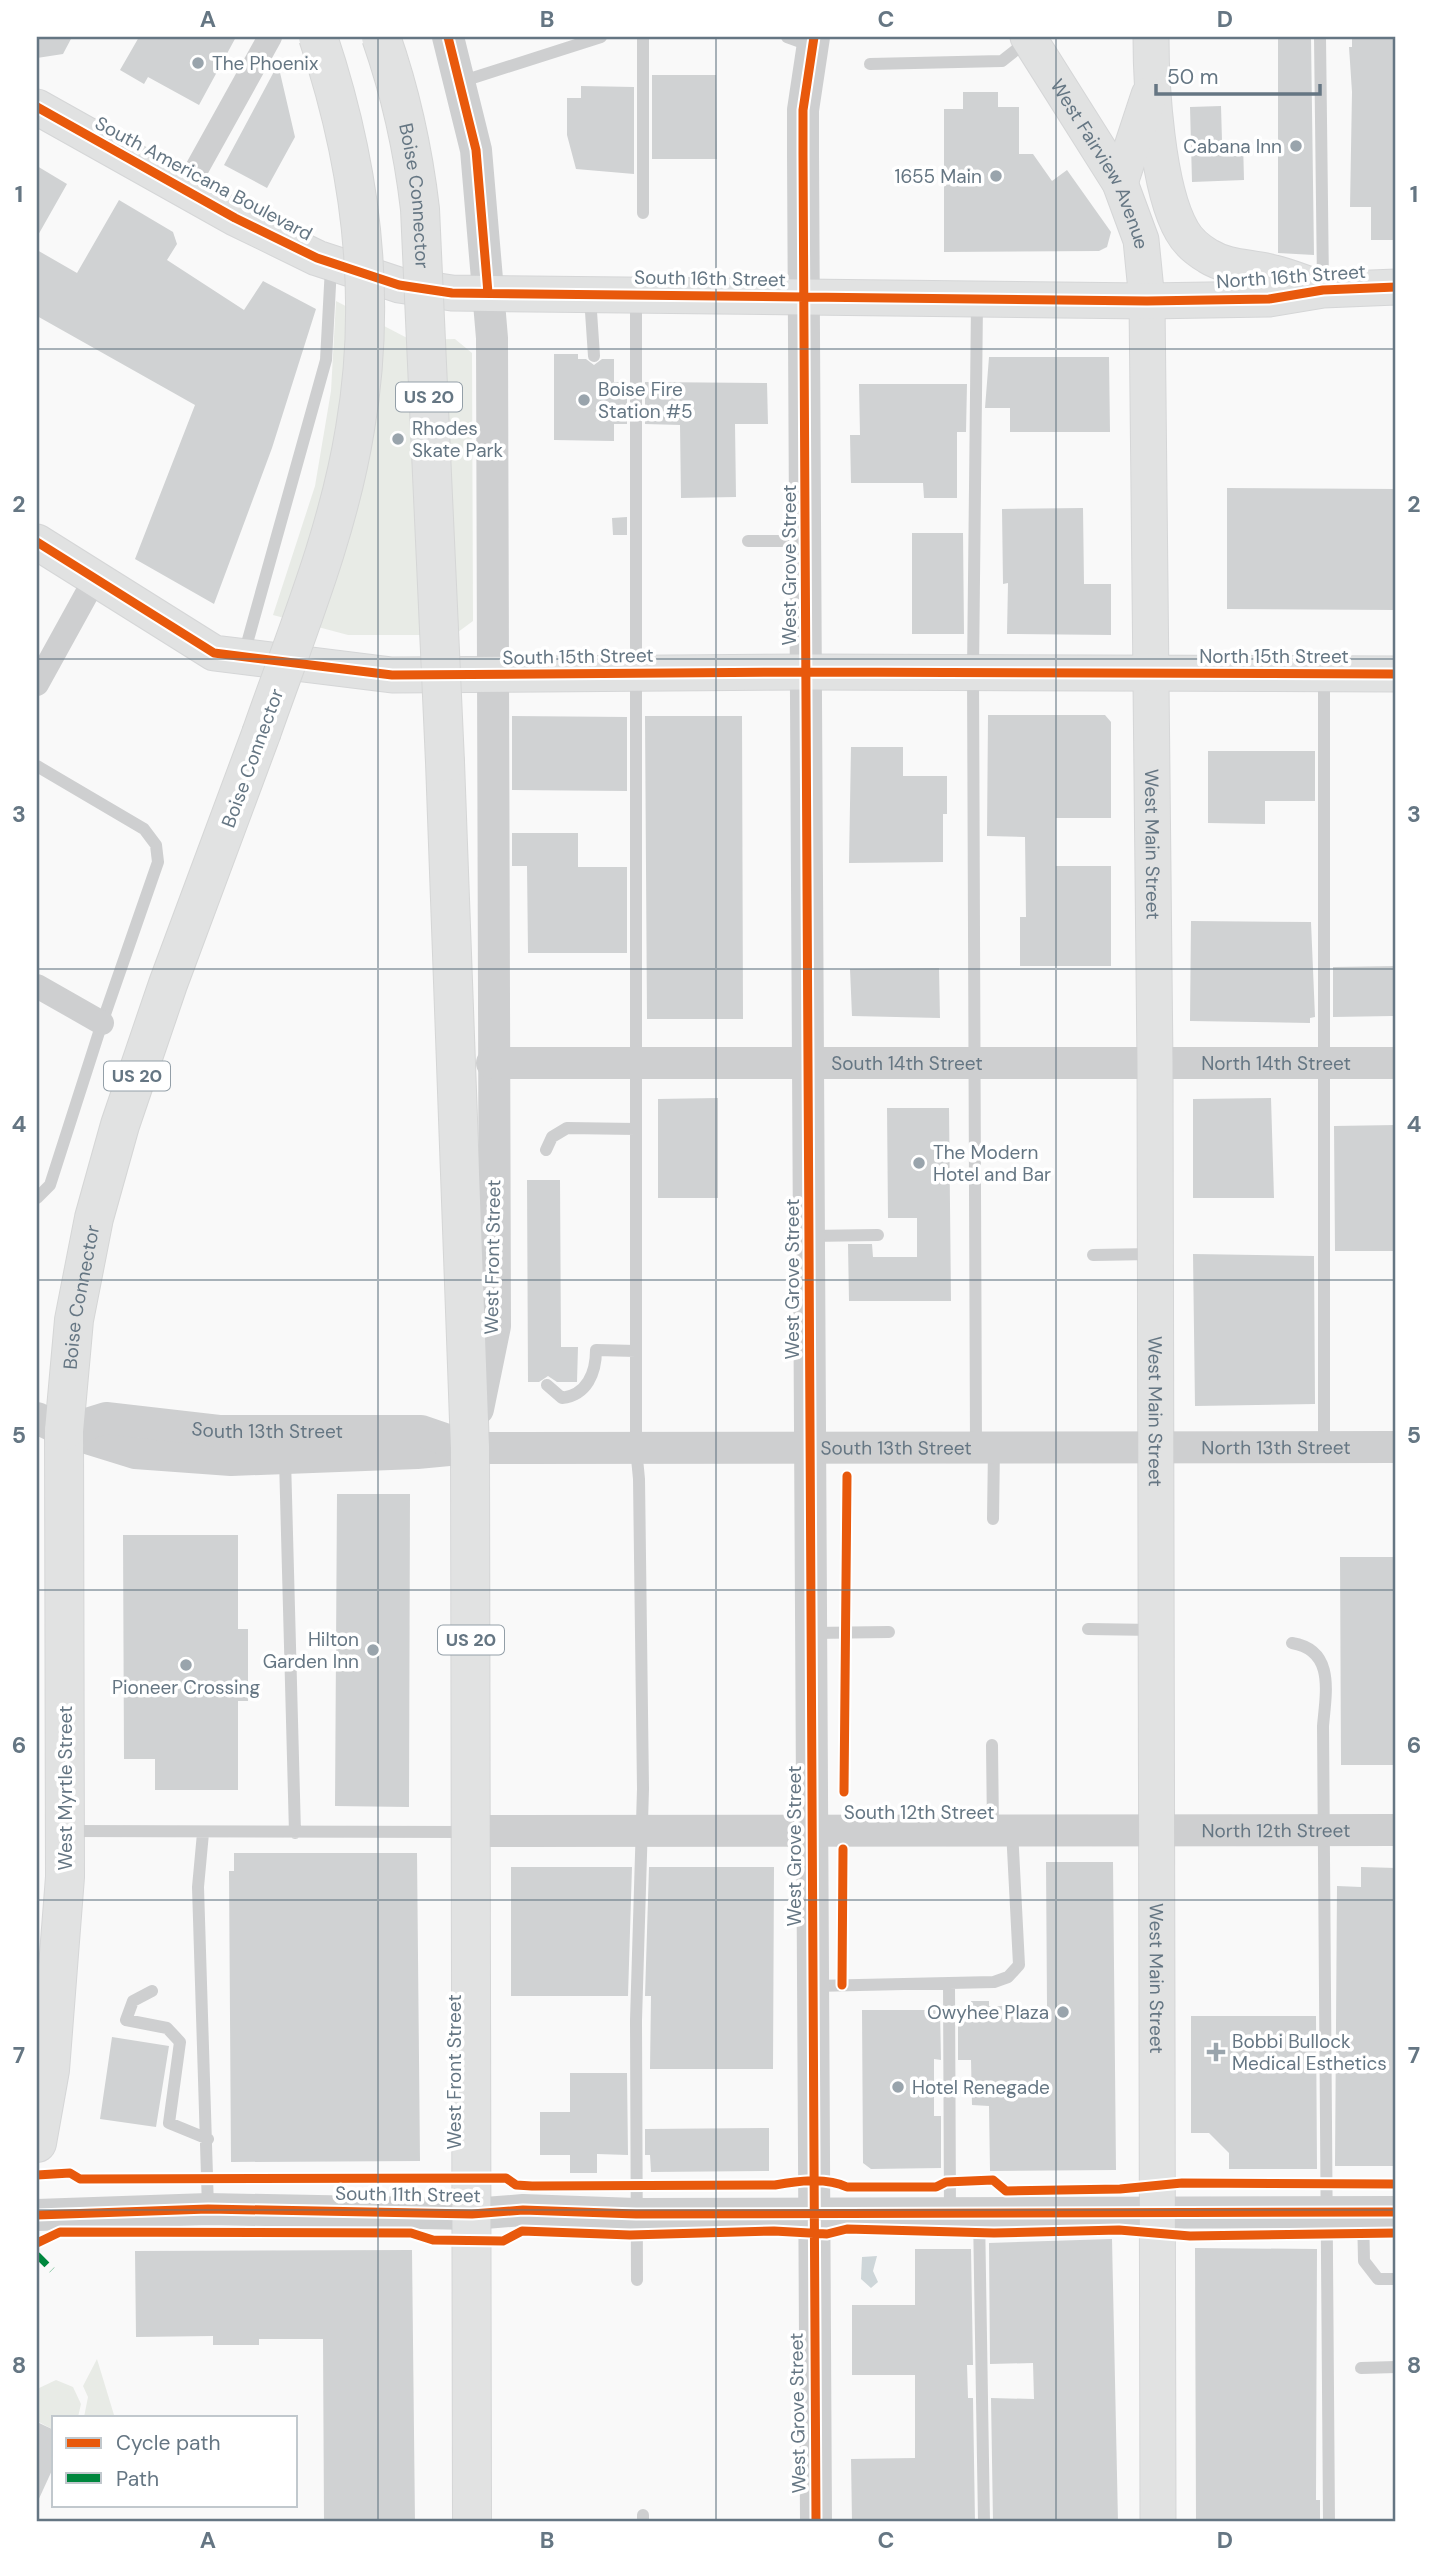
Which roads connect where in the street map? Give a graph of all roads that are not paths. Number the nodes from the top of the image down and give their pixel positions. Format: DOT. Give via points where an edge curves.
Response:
graph roads {
  1 [pos="270,37"];
  2 [pos="318,37"];
  3 [pos="381,37"];
  4 [pos="449,37"];
  5 [pos="601,37"];
  6 [pos="643,37"];
  7 [pos="1151,37"];
  8 [pos="1320,37"];
  9 [pos="1029,38"];
  10 [pos="805,40"];
  11 [pos="870,64"];
  12 [pos="460,82"];
  13 [pos="1150,92"];
  14 [pos="38,110"];
  15 [pos="1120,183"];
  16 [pos="185,190"];
  17 [pos="643,214"];
  18 [pos="331,263"];
  19 [pos="399,285"];
  20 [pos="1396,287"];
  21 [pos="1323,290"];
  22 [pos="488,293"];
  23 [pos="590,294"];
  24 [pos="636,295"];
  25 [pos="805,297"];
  26 [pos="977,299"];
  27 [pos="1147,301"];
  28 [pos="594,356"];
  29 [pos="748,541"];
  30 [pos="806,541"];
  31 [pos="37,542"];
  32 [pos="96,577"];
  33 [pos="243,657"];
  34 [pos="807,672"];
  35 [pos="973,672"];
  36 [pos="636,673"];
  37 [pos="1152,673"];
  38 [pos="494,674"];
  39 [pos="1324,674"];
  40 [pos="1396,674"];
  41 [pos="37,684"];
  42 [pos="37,766"];
  43 [pos="37,986"];
  44 [pos="102,1023"];
  45 [pos="492,1063"];
  46 [pos="636,1063"];
  47 [pos="976,1063"];
  48 [pos="1396,1063"];
  49 [pos="808,1064"];
  50 [pos="1155,1064"];
  51 [pos="1325,1064"];
  52 [pos="636,1129"];
  53 [pos="546,1150"];
  54 [pos="37,1198"];
  55 [pos="809,1236"];
  56 [pos="878,1236"];
  57 [pos="1155,1254"];
  58 [pos="1093,1255"];
  59 [pos="636,1351"];
  60 [pos="547,1385"];
  61 [pos="50,1424"];
  62 [pos="985,1447"];
  63 [pos="1156,1447"];
  64 [pos="1324,1447"];
  65 [pos="1396,1447"];
  66 [pos="470,1448"];
  67 [pos="636,1448"];
  68 [pos="810,1448"];
  69 [pos="285,1456"];
  70 [pos="993,1519"];
  71 [pos="1088,1629"];
  72 [pos="1156,1630"];
  73 [pos="889,1632"];
  74 [pos="811,1633"];
  75 [pos="1292,1643"];
  76 [pos="992,1745"];
  77 [pos="811,1829"];
  78 [pos="1002,1830"];
  79 [pos="1156,1830"];
  80 [pos="1325,1830"];
  81 [pos="1396,1830"];
  82 [pos="65,1831"];
  83 [pos="640,1831"];
  84 [pos="471,1832"];
  85 [pos="202,1833"];
  86 [pos="295,1833"];
  87 [pos="949,1983"];
  88 [pos="812,1986"];
  89 [pos="152,1990"];
  90 [pos="208,2139"];
  91 [pos="37,2143"];
  92 [pos="208,2209"];
  93 [pos="1328,2212"];
  94 [pos="1363,2212"];
  95 [pos="1396,2212"];
  96 [pos="1157,2213"];
  97 [pos="472,2214"];
  98 [pos="636,2214"];
  99 [pos="813,2214"];
  100 [pos="965,2214"];
  101 [pos="37,2215"];
  102 [pos="1396,2279"];
  103 [pos="637,2280"];
  104 [pos="1396,2367"];
  105 [pos="1361,2368"];
  106 [pos="472,2522"];
  107 [pos="816,2522"];
  108 [pos="984,2522"];
  109 [pos="1158,2522"];
  110 [pos="1329,2522"];
  1 -- 16 [label="street"];
  2 -- 61 [label="main road, Boise Connector / US 20, bridge" via="340,101 363,227 367,305 355,430 336,511 261,734 120,1125 94,1218"];
  3 -- 66 [label="main road, Boise Connector / US 20, bridge" via="413,146 420,209"];
  4 -- 12 [label="street, West Front Street"];
  5 -- 12 [label="lane"];
  6 -- 17 [label="lane"];
  7 -- 13 [label="main road"];
  8 -- 21 [label="lane"];
  9 -- 11 [label="lane" via="1002,61"];
  9 -- 15 [label="main road, West Fairview Avenue"];
  10 -- 25 [label="street, West Grove Street"];
  12 -- 22 [label="street, West Front Street" via="476,150"];
  13 -- 15 [label="main road"];
  13 -- 21 [label="main road" via="1174,214 1194,246 1232,266 1272,272"];
  14 -- 16 [label="main road, South Americana Boulevard"];
  15 -- 27 [label="main road, West Fairview Avenue" via="1141,240"];
  16 -- 18 [label="main road, South Americana Boulevard"];
  18 -- 19 [label="main road, South Americana Boulevard"];
  18 -- 33 [label="lane" via="326,360"];
  19 -- 22 [label="main road, South 16th Street"];
  20 -- 21 [label="main road, North 16th Street"];
  21 -- 27 [label="main road, North 16th Street" via="1269,299"];
  22 -- 23 [label="main road, South 16th Street"];
  22 -- 38 [label="street, West Front Street"];
  23 -- 24 [label="main road, South 16th Street"];
  23 -- 28 [label="lane"];
  24 -- 25 [label="main road, South 16th Street"];
  24 -- 36 [label="lane"];
  25 -- 26 [label="main road, South 16th Street"];
  25 -- 30 [label="street, West Grove Street"];
  26 -- 27 [label="main road, South 16th Street"];
  26 -- 35 [label="lane"];
  27 -- 37 [label="main road, West Main Street"];
  29 -- 30 [label="lane"];
  30 -- 34 [label="street, West Grove Street"];
  31 -- 32 [label="main road, South 15th Street"];
  32 -- 33 [label="main road, South 15th Street" via="214,653"];
  32 -- 41 [label="street"];
  33 -- 38 [label="main road, South 15th Street" via="392,675"];
  34 -- 35 [label="main road, South 15th Street"];
  34 -- 36 [label="main road, South 15th Street"];
  34 -- 49 [label="street, West Grove Street"];
  35 -- 37 [label="main road, South 15th Street"];
  35 -- 47 [label="lane"];
  36 -- 38 [label="main road, South 15th Street"];
  36 -- 46 [label="lane"];
  37 -- 39 [label="main road, North 15th Street"];
  37 -- 50 [label="main road, West Main Street"];
  38 -- 45 [label="street, West Front Street"];
  39 -- 40 [label="main road, North 15th Street"];
  39 -- 51 [label="lane"];
  42 -- 44 [label="lane" via="127,816 156,845 158,862"];
  43 -- 44 [label="street"];
  44 -- 54 [label="lane" via="50,1185"];
  45 -- 46 [label="street, South 14th Street"];
  45 -- 66 [label="street, West Front Street" via="495,1326"];
  46 -- 49 [label="street, South 14th Street"];
  46 -- 52 [label="lane"];
  47 -- 49 [label="street, South 14th Street"];
  47 -- 50 [label="street, South 14th Street"];
  47 -- 62 [label="lane"];
  48 -- 51 [label="street, North 14th Street"];
  49 -- 55 [label="street, West Grove Street"];
  50 -- 51 [label="street, North 14th Street"];
  50 -- 57 [label="main road, West Main Street"];
  51 -- 64 [label="lane"];
  52 -- 53 [label="lane" via="567,1128 552,1137"];
  52 -- 59 [label="lane"];
  55 -- 56 [label="lane"];
  55 -- 68 [label="street, West Grove Street"];
  57 -- 58 [label="lane"];
  57 -- 63 [label="main road, West Main Street"];
  59 -- 60 [label="lane" via="596,1350 596,1365 588,1383 571,1397 562,1398"];
  59 -- 67 [label="lane"];
  61 -- 66 [label="street, South 13th Street" via="106,1418 219,1431 421,1431"];
  61 -- 69 [label="street, South 13th Street" via="135,1453 230,1460"];
  61 -- 82 [label="main road, West Myrtle Street / US 20"];
  62 -- 63 [label="street, South 13th Street"];
  62 -- 68 [label="street, South 13th Street"];
  62 -- 70 [label="lane"];
  63 -- 64 [label="street, North 13th Street"];
  63 -- 72 [label="main road, West Main Street"];
  64 -- 65 [label="street, North 13th Street"];
  66 -- 67 [label="street, South 13th Street"];
  66 -- 69 [label="street, South 13th Street"];
  66 -- 84 [label="main road, West Front Street / US 20"];
  67 -- 68 [label="street, South 13th Street"];
  67 -- 83 [label="lane"];
  68 -- 74 [label="street, West Grove Street"];
  69 -- 86 [label="lane"];
  71 -- 72 [label="lane"];
  72 -- 79 [label="main road, West Main Street"];
  73 -- 74 [label="lane"];
  74 -- 77 [label="street, West Grove Street"];
  75 -- 80 [label="lane" via="1315,1652 1327,1677"];
  76 -- 78 [label="lane"];
  77 -- 78 [label="street, South 12th Street"];
  77 -- 83 [label="street, South 12th Street"];
  77 -- 88 [label="street, West Grove Street"];
  78 -- 79 [label="street, South 12th Street"];
  78 -- 87 [label="lane" via="1019,1965 995,1982"];
  79 -- 80 [label="street, North 12th Street"];
  79 -- 96 [label="main road, West Main Street"];
  80 -- 81 [label="street, North 12th Street"];
  80 -- 93 [label="lane"];
  82 -- 85 [label="lane"];
  82 -- 91 [label="main road, West Myrtle Street / US 20" via="50,2070"];
  83 -- 84 [label="street, South 12th Street"];
  83 -- 98 [label="lane"];
  84 -- 86 [label="lane"];
  84 -- 97 [label="main road, West Front Street / US 20"];
  85 -- 86 [label="lane"];
  85 -- 90 [label="lane" via="198,1887"];
  87 -- 88 [label="lane"];
  87 -- 100 [label="lane"];
  88 -- 99 [label="street, West Grove Street"];
  89 -- 90 [label="lane" via="133,2001 126,2020 167,2028 180,2042 169,2123"];
  90 -- 92 [label="lane"];
  92 -- 97 [label="street, South 11th Street"];
  92 -- 101 [label="street, South 11th Street"];
  93 -- 94 [label="street, South 11th Street"];
  93 -- 96 [label="street, South 11th Street"];
  93 -- 110 [label="lane"];
  94 -- 95 [label="street, South 11th Street"];
  94 -- 102 [label="lane" via="1364,2261 1378,2279"];
  96 -- 100 [label="street, South 11th Street"];
  96 -- 109 [label="main road, West Main Street"];
  97 -- 98 [label="street, South 11th Street" via="523,2210"];
  97 -- 106 [label="main road, West Front Street / US 20"];
  98 -- 99 [label="street, South 11th Street"];
  98 -- 103 [label="lane"];
  99 -- 100 [label="street, South 11th Street"];
  99 -- 107 [label="street, West Grove Street"];
  100 -- 108 [label="lane"];
  104 -- 105 [label="lane"];
}
